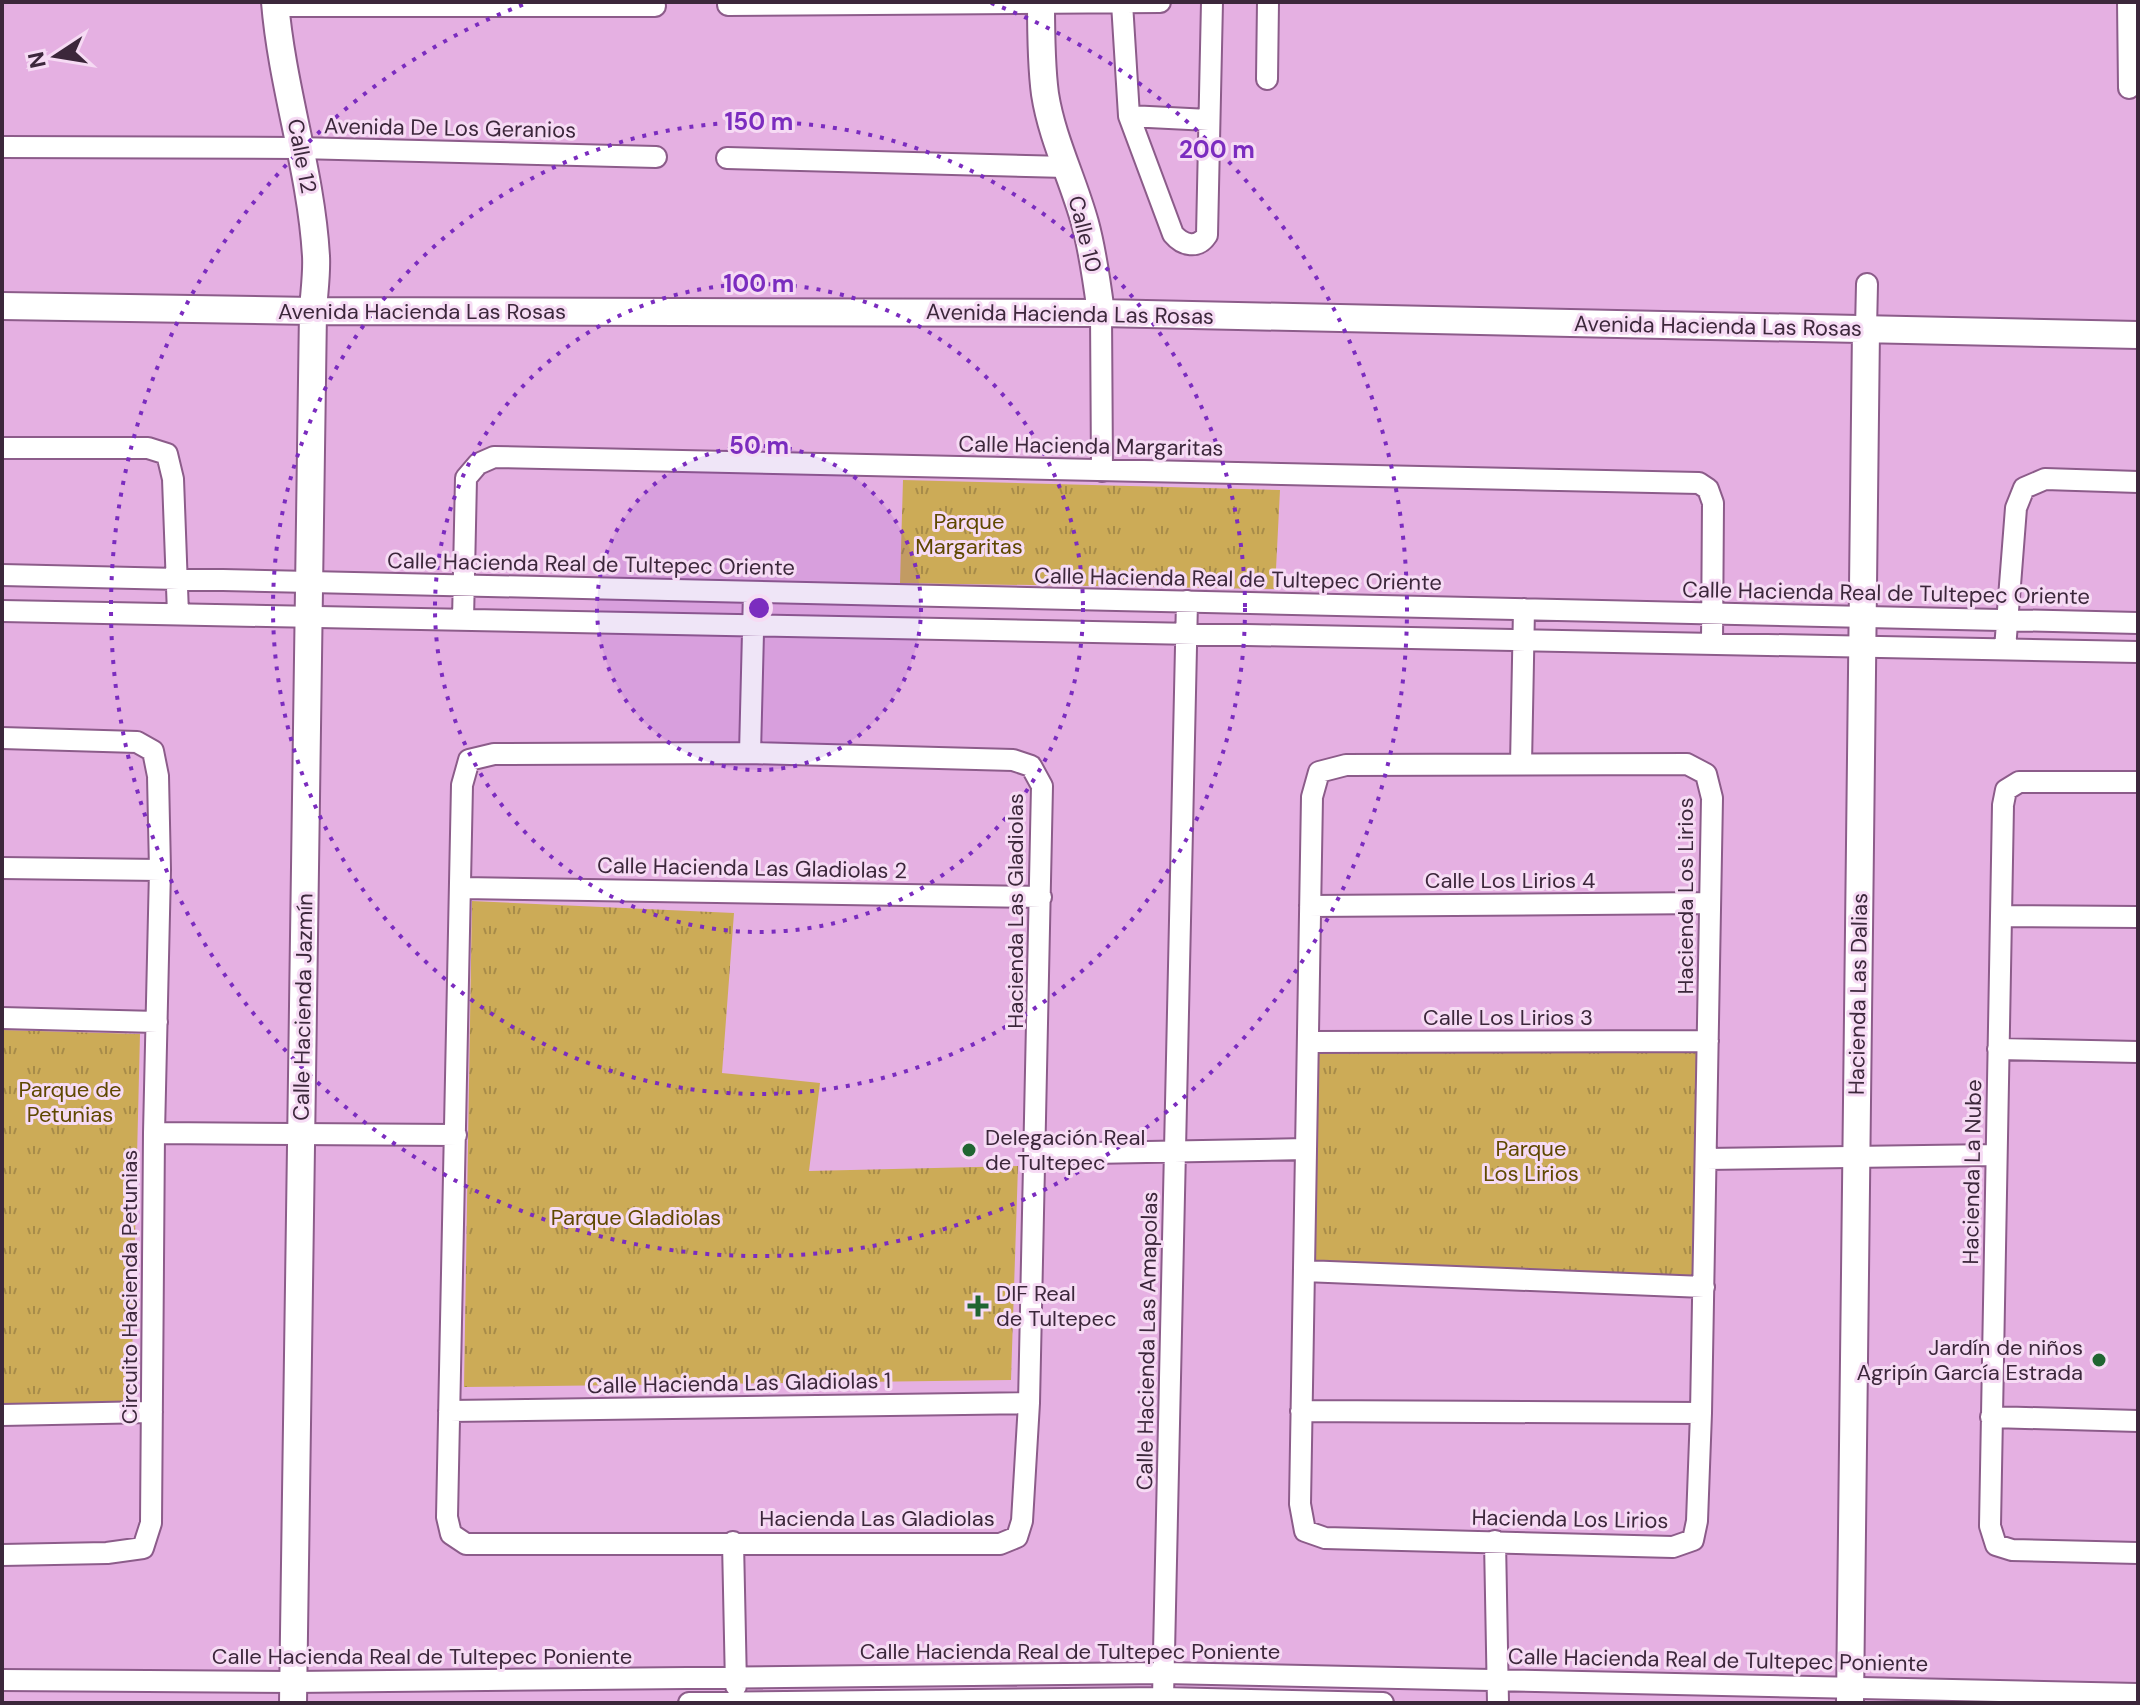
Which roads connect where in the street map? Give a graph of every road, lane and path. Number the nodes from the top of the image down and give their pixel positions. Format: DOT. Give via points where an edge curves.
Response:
graph roads {
  1 [pos="1160,2"];
  2 [pos="1212,2"];
  3 [pos="1268,2"];
  4 [pos="2128,2"];
  5 [pos="1041,3"];
  6 [pos="1122,3"];
  7 [pos="276,4"];
  8 [pos="728,5"];
  9 [pos="655,6"];
  10 [pos="1267,79"];
  11 [pos="2129,88"];
  12 [pos="1129,116"];
  13 [pos="1209,120"];
  14 [pos="2,147"];
  15 [pos="298,148"];
  16 [pos="656,157"];
  17 [pos="727,158"];
  18 [pos="1066,167"];
  19 [pos="1867,284"];
  20 [pos="2,306"];
  21 [pos="313,311"];
  22 [pos="1101,313"];
  23 [pos="1866,329"];
  24 [pos="2138,335"];
  25 [pos="2,448"];
  26 [pos="1102,471"];
  27 [pos="2138,482"];
  28 [pos="2,575"];
  29 [pos="177,579"];
  30 [pos="309,582"];
  31 [pos="465,585"];
  32 [pos="754,592"];
  33 [pos="1187,601"];
  34 [pos="1524,609"];
  35 [pos="2,611"];
  36 [pos="1713,613"];
  37 [pos="178,614"];
  38 [pos="309,617"];
  39 [pos="1863,617"];
  40 [pos="463,620"];
  41 [pos="2008,620"];
  42 [pos="2138,623"];
  43 [pos="754,625"];
  44 [pos="1186,633"];
  45 [pos="1524,640"];
  46 [pos="1712,643"];
  47 [pos="1862,647"];
  48 [pos="2005,649"];
  49 [pos="2138,652"];
  50 [pos="2,738"];
  51 [pos="750,753"];
  52 [pos="1521,764"];
  53 [pos="2138,782"];
  54 [pos="2,868"];
  55 [pos="160,870"];
  56 [pos="462,888"];
  57 [pos="1041,897"];
  58 [pos="1710,903"];
  59 [pos="1310,906"];
  60 [pos="2001,916"];
  61 [pos="2138,917"];
  62 [pos="2,1018"];
  63 [pos="157,1022"];
  64 [pos="1708,1041"];
  65 [pos="1308,1042"];
  66 [pos="1998,1049"];
  67 [pos="2138,1052"];
  68 [pos="154,1133"];
  69 [pos="301,1134"];
  70 [pos="456,1135"];
  71 [pos="1306,1149"];
  72 [pos="1174,1151"];
  73 [pos="1035,1154"];
  74 [pos="1996,1155"];
  75 [pos="1856,1156"];
  76 [pos="1706,1159"];
  77 [pos="1304,1271"];
  78 [pos="1704,1287"];
  79 [pos="1029,1403"];
  80 [pos="449,1411"];
  81 [pos="1301,1411"];
  82 [pos="152,1412"];
  83 [pos="1701,1413"];
  84 [pos="2,1415"];
  85 [pos="1991,1417"];
  86 [pos="2138,1421"];
  87 [pos="1495,1541"];
  88 [pos="733,1542"];
  89 [pos="2138,1553"];
  90 [pos="2,1555"];
  91 [pos="1164,1673"];
  92 [pos="736,1676"];
  93 [pos="2,1680"];
  94 [pos="1498,1680"];
  95 [pos="293,1693"];
  96 [pos="2138,1694"];
  97 [pos="1850,1695"];
  98 [pos="1163,1698"];
  99 [pos="737,1702"];
  100 [pos="689,1703"];
  101 [pos="1383,1703"];
  102 [pos="1498,1703"];
  1 -- 6 [label="street"];
  2 -- 13 [label="street"];
  3 -- 10 [label="street"];
  4 -- 11 [label="street"];
  5 -- 6 [label="street"];
  5 -- 8 [label="street"];
  5 -- 18 [label="street, Calle 10" via="1045,95"];
  6 -- 12 [label="street"];
  7 -- 9 [label="street"];
  7 -- 15 [label="street, Calle 12"];
  12 -- 13 [label="street"];
  12 -- 13 [label="street" via="1173,234 1196,245 1207,235"];
  14 -- 15 [label="street, Avenida De Los Geranios"];
  15 -- 16 [label="street, Avenida De Los Geranios"];
  15 -- 21 [label="street, Calle 12" via="317,260"];
  17 -- 18 [label="street"];
  18 -- 22 [label="street, Calle 10" via="1091,246"];
  19 -- 23 [label="street, Hacienda Las Dalias"];
  20 -- 21 [label="street, Avenida Hacienda Las Rosas"];
  21 -- 22 [label="street, Avenida Hacienda Las Rosas"];
  21 -- 30 [label="street, Calle Hacienda Jazmín"];
  22 -- 23 [label="street, Avenida Hacienda Las Rosas"];
  22 -- 26 [label="street, Calle 10"];
  23 -- 24 [label="street, Avenida Hacienda Las Rosas"];
  23 -- 39 [label="street, Hacienda Las Dalias"];
  25 -- 29 [label="street" via="148,448 167,454"];
  26 -- 31 [label="street, Calle Hacienda Margaritas" via="494,457 466,478"];
  26 -- 36 [label="street, Calle Hacienda Margaritas" via="1699,483 1713,503"];
  27 -- 41 [label="street" via="2045,479 2024,488 2016,508"];
  28 -- 29 [label="street, Calle Hacienda Real de Tultepec Oriente"];
  29 -- 30 [label="street, Calle Hacienda Real de Tultepec Oriente"];
  29 -- 37 [label="street"];
  30 -- 31 [label="street, Calle Hacienda Real de Tultepec Oriente"];
  30 -- 38 [label="street, Calle Hacienda Jazmín"];
  31 -- 32 [label="street, Calle Hacienda Real de Tultepec Oriente"];
  31 -- 40 [label="street, Calle Hacienda Margaritas"];
  32 -- 33 [label="street, Calle Hacienda Real de Tultepec Oriente"];
  32 -- 43 [label="street"];
  33 -- 34 [label="street, Calle Hacienda Real de Tultepec Oriente"];
  33 -- 44 [label="street, Calle Hacienda Las Amapolas"];
  34 -- 36 [label="street, Calle Hacienda Real de Tultepec Oriente"];
  34 -- 45 [label="street"];
  35 -- 37 [label="street"];
  36 -- 39 [label="street, Calle Hacienda Real de Tultepec Oriente"];
  36 -- 46 [label="street, Calle Hacienda Margaritas"];
  37 -- 38 [label="street"];
  38 -- 40 [label="street"];
  38 -- 69 [label="street, Calle Hacienda Jazmín"];
  39 -- 41 [label="street, Calle Hacienda Real de Tultepec Oriente"];
  39 -- 47 [label="street, Hacienda Las Dalias"];
  40 -- 43 [label="street"];
  41 -- 42 [label="street, Calle Hacienda Real de Tultepec Oriente"];
  41 -- 48 [label="street"];
  43 -- 44 [label="street"];
  43 -- 51 [label="street"];
  44 -- 45 [label="street"];
  44 -- 72 [label="street, Calle Hacienda Las Amapolas"];
  45 -- 46 [label="street"];
  45 -- 52 [label="street"];
  46 -- 47 [label="street"];
  47 -- 48 [label="street"];
  47 -- 75 [label="street, Hacienda Las Dalias"];
  48 -- 49 [label="street"];
  50 -- 55 [label="street, Circuito Hacienda Petunias" via="137,742 153,751"];
  51 -- 56 [label="street, Hacienda Las Gladiolas" via="494,754 469,760 462,785"];
  51 -- 57 [label="street, Hacienda Las Gladiolas" via="1013,760 1031,766 1042,786"];
  52 -- 58 [label="street, Hacienda Los Lirios" via="1687,764 1706,774 1712,798"];
  52 -- 59 [label="street, Hacienda Los Lirios" via="1346,765 1319,772 1312,797"];
  53 -- 60 [label="street, Hacienda La Nube" via="2019,782 2006,790"];
  54 -- 55 [label="street"];
  55 -- 63 [label="street, Circuito Hacienda Petunias"];
  56 -- 57 [label="street, Calle Hacienda Las Gladiolas 2"];
  56 -- 70 [label="street, Hacienda Las Gladiolas"];
  57 -- 73 [label="street, Hacienda Las Gladiolas"];
  58 -- 59 [label="street, Calle Los Lirios 4"];
  58 -- 64 [label="street, Hacienda Los Lirios"];
  59 -- 65 [label="street, Hacienda Los Lirios"];
  60 -- 61 [label="street"];
  60 -- 66 [label="street, Hacienda La Nube"];
  62 -- 63 [label="street"];
  63 -- 68 [label="street, Circuito Hacienda Petunias"];
  64 -- 65 [label="street, Calle Los Lirios 3"];
  64 -- 76 [label="street, Hacienda Los Lirios"];
  65 -- 71 [label="street, Hacienda Los Lirios"];
  66 -- 67 [label="street"];
  66 -- 74 [label="street, Hacienda La Nube"];
  68 -- 69 [label="street"];
  68 -- 82 [label="street, Circuito Hacienda Petunias"];
  69 -- 70 [label="street"];
  69 -- 95 [label="street, Calle Hacienda Jazmín"];
  70 -- 80 [label="street, Hacienda Las Gladiolas"];
  71 -- 72 [label="street"];
  71 -- 77 [label="street, Hacienda Los Lirios"];
  72 -- 73 [label="street"];
  72 -- 91 [label="street, Calle Hacienda Las Amapolas"];
  73 -- 79 [label="street, Hacienda Las Gladiolas"];
  74 -- 75 [label="street"];
  74 -- 85 [label="street, Hacienda La Nube"];
  75 -- 76 [label="street"];
  75 -- 97 [label="street, Hacienda Las Dalias"];
  76 -- 78 [label="street, Hacienda Los Lirios"];
  77 -- 78 [label="street"];
  77 -- 81 [label="street, Hacienda Los Lirios"];
  78 -- 83 [label="street, Hacienda Los Lirios"];
  79 -- 80 [label="street, Calle Hacienda Las Gladiolas 1"];
  79 -- 88 [label="street, Hacienda Las Gladiolas" via="1017,1537 1000,1544"];
  80 -- 88 [label="street, Hacienda Las Gladiolas" via="447,1517 451,1534 466,1544"];
  81 -- 83 [label="street"];
  81 -- 87 [label="street, Hacienda Los Lirios" via="1300,1504 1305,1531 1325,1538"];
  82 -- 84 [label="street"];
  82 -- 90 [label="street, Circuito Hacienda Petunias" via="151,1523 143,1548"];
  83 -- 87 [label="street, Hacienda Los Lirios" via="1693,1540 1673,1547"];
  85 -- 86 [label="street"];
  85 -- 89 [label="street, Hacienda La Nube" via="1990,1526 1996,1545 2012,1550"];
  87 -- 94 [label="street"];
  88 -- 92 [label="street"];
  91 -- 92 [label="street, Calle Hacienda Real de Tultepec Poniente"];
  91 -- 94 [label="street, Calle Hacienda Real de Tultepec Poniente"];
  91 -- 98 [label="street, Calle Hacienda Las Amapolas"];
  92 -- 95 [label="street, Calle Hacienda Real de Tultepec Poniente"];
  92 -- 99 [label="street"];
  93 -- 95 [label="street, Calle Hacienda Real de Tultepec Poniente"];
  94 -- 97 [label="street, Calle Hacienda Real de Tultepec Poniente"];
  94 -- 102 [label="street"];
  96 -- 97 [label="street, Calle Hacienda Real de Tultepec Poniente"];
  98 -- 99 [label="street"];
  98 -- 101 [label="street"];
  99 -- 100 [label="street"];
}
